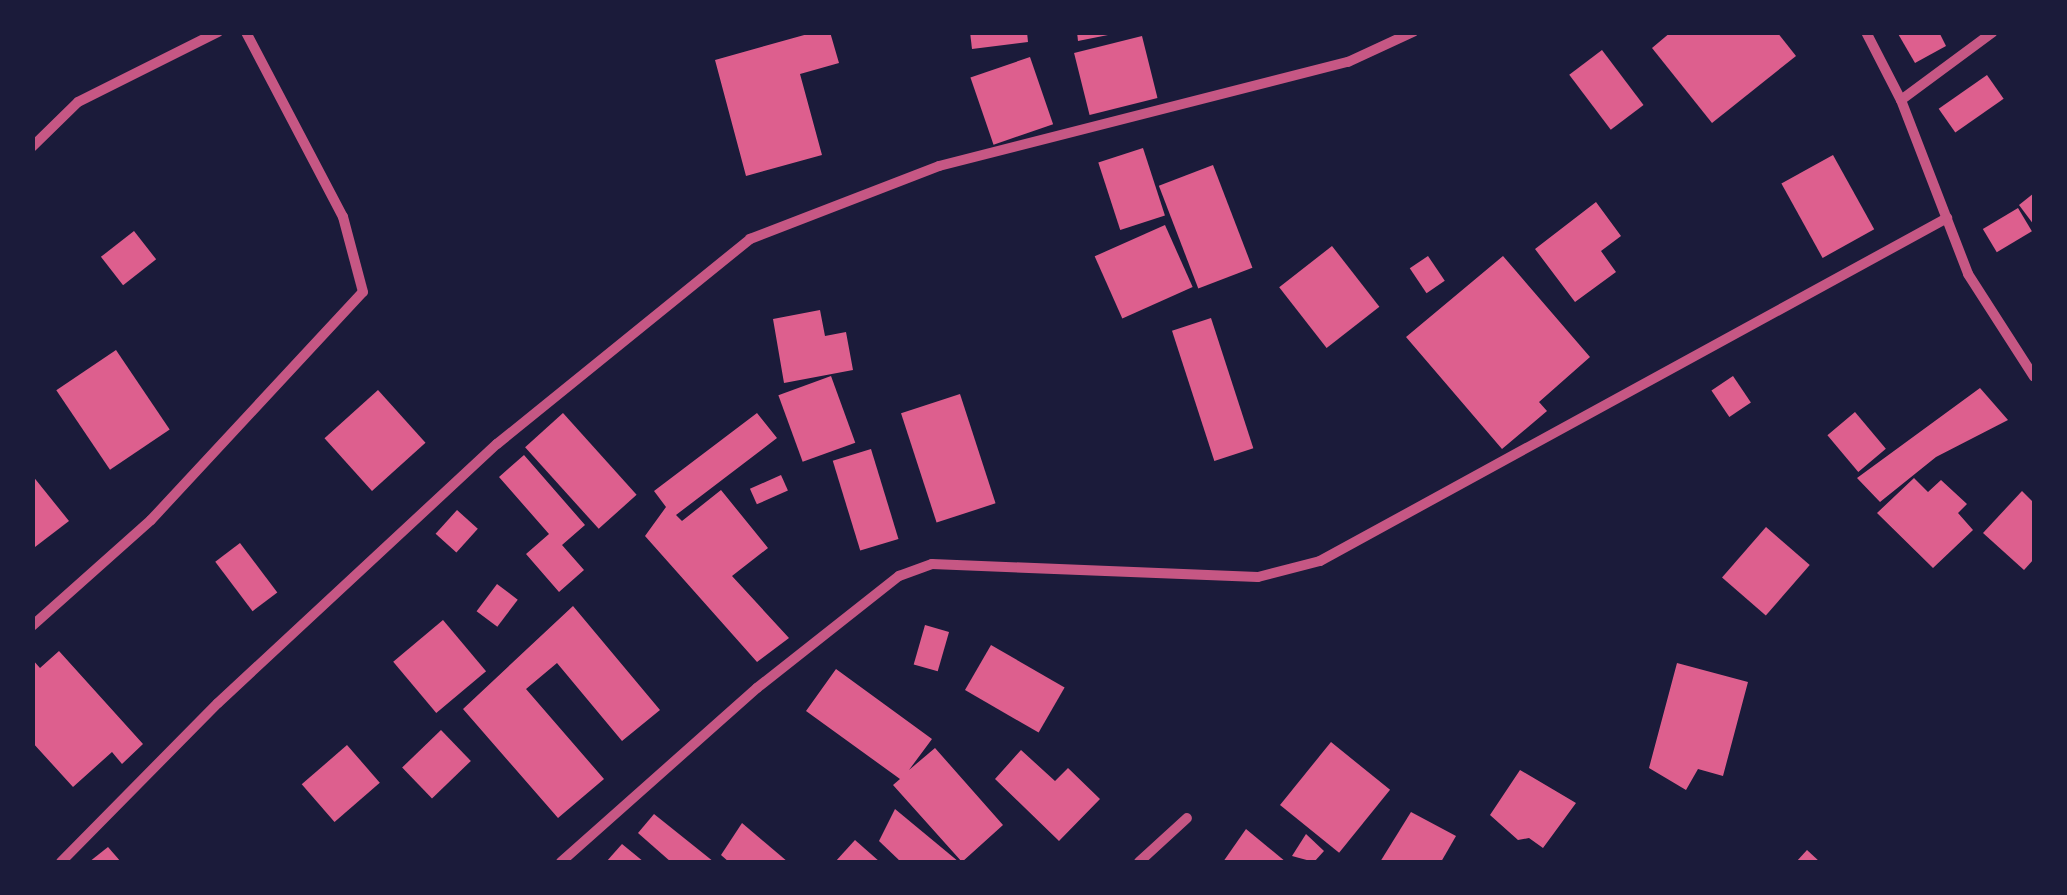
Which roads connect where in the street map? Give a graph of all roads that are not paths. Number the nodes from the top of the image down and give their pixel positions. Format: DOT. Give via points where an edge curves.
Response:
graph roads {
  1 [pos="218,32"];
  2 [pos="246,32"];
  3 [pos="1413,32"];
  4 [pos="1866,32"];
  5 [pos="1993,32"];
  6 [pos="1901,100"];
  7 [pos="32,148"];
  8 [pos="1947,218"];
  9 [pos="2034,377"];
  10 [pos="32,626"];
  11 [pos="1188,818"];
  12 [pos="61,862"];
  13 [pos="560,862"];
  14 [pos="1140,862"];
  1 -- 7 [label="street" via="78,102"];
  2 -- 10 [label="street" via="343,217 364,292 150,520"];
  3 -- 12 [label="street" via="1348,62 940,166 750,238 497,444 218,703"];
  4 -- 6 [label="street"];
  5 -- 6 [label="street"];
  6 -- 8 [label="street"];
  8 -- 9 [label="street" via="1996,326"];
  8 -- 13 [label="street" via="1320,562 1258,576 932,564 899,576 757,688"];
  11 -- 14 [label="street"];
}
